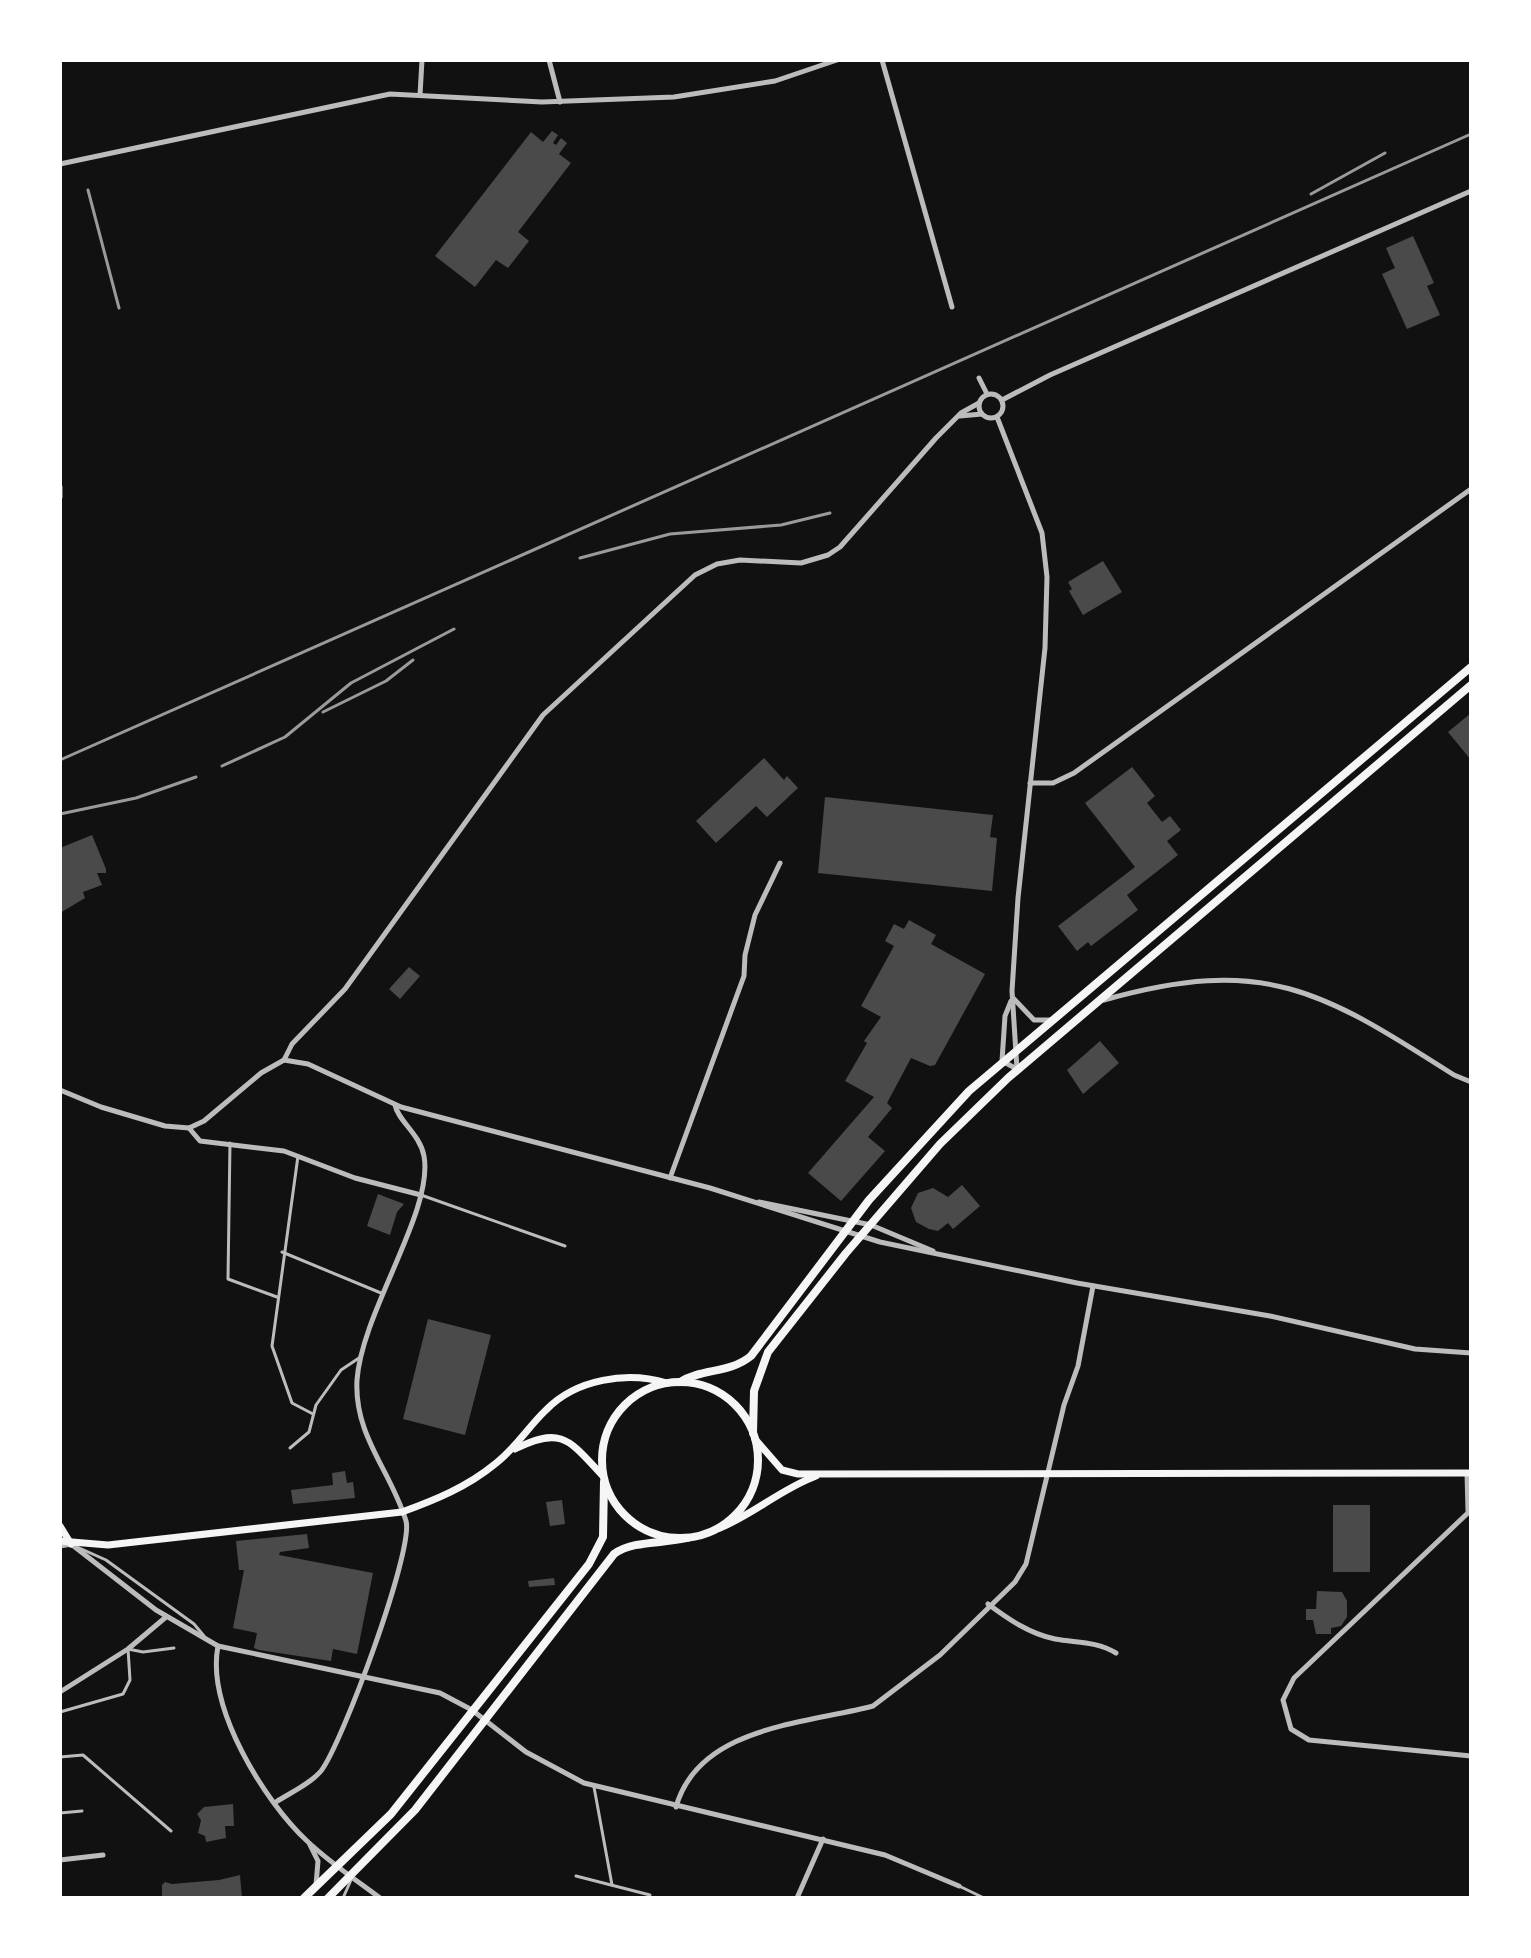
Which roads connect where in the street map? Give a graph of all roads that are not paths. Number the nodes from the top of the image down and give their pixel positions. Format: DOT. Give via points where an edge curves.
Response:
graph roads {
  1 [pos="422,60"];
  2 [pos="549,60"];
  3 [pos="837,60"];
  4 [pos="882,60"];
  5 [pos="420,95"];
  6 [pos="560,102"];
  7 [pos="60,164"];
  8 [pos="1471,191"];
  9 [pos="952,307"];
  10 [pos="979,378"];
  11 [pos="987,394"];
  12 [pos="1002,400"];
  13 [pos="979,403"];
  14 [pos="982,414"];
  15 [pos="959,416"];
  16 [pos="997,417"];
  17 [pos="60,487"];
  18 [pos="1471,489"];
  19 [pos="60,497"];
  20 [pos="1471,667"];
  21 [pos="1471,685"];
  22 [pos="1030,783"];
  23 [pos="780,863"];
  24 [pos="1012,998"];
  25 [pos="1099,1001"];
  26 [pos="1050,1020"];
  27 [pos="1015,1049"];
  28 [pos="284,1060"];
  29 [pos="1002,1061"];
  30 [pos="1017,1070"];
  31 [pos="1471,1082"];
  32 [pos="60,1090"];
  33 [pos="395,1105"];
  34 [pos="189,1128"];
  35 [pos="230,1143"];
  36 [pos="298,1156"];
  37 [pos="670,1178"];
  38 [pos="421,1195"];
  39 [pos="755,1202"];
  40 [pos="854,1220"];
  41 [pos="871,1225"];
  42 [pos="844,1231"];
  43 [pos="861,1237"];
  44 [pos="565,1246"];
  45 [pos="282,1252"];
  46 [pos="945,1257"];
  47 [pos="1093,1286"];
  48 [pos="381,1293"];
  49 [pos="277,1297"];
  50 [pos="1471,1353"];
  51 [pos="359,1358"];
  52 [pos="680,1382"];
  53 [pos="667,1383"];
  54 [pos="313,1414"];
  55 [pos="754,1436"];
  56 [pos="290,1448"];
  57 [pos="510,1452"];
  58 [pos="1469,1473"];
  59 [pos="820,1474"];
  60 [pos="1047,1474"];
  61 [pos="603,1478"];
  62 [pos="1469,1510"];
  63 [pos="402,1512"];
  64 [pos="60,1526"];
  65 [pos="720,1528"];
  66 [pos="687,1538"];
  67 [pos="60,1542"];
  68 [pos="71,1544"];
  69 [pos="988,1604"];
  70 [pos="166,1617"];
  71 [pos="210,1642"];
  72 [pos="218,1646"];
  73 [pos="174,1648"];
  74 [pos="128,1649"];
  75 [pos="1116,1653"];
  76 [pos="365,1677"];
  77 [pos="60,1692"];
  78 [pos="472,1710"];
  79 [pos="60,1712"];
  80 [pos="486,1720"];
  81 [pos="1471,1756"];
  82 [pos="60,1757"];
  83 [pos="593,1786"];
  84 [pos="276,1802"];
  85 [pos="676,1807"];
  86 [pos="82,1811"];
  87 [pos="60,1813"];
  88 [pos="171,1831"];
  89 [pos="823,1839"];
  90 [pos="310,1844"];
  91 [pos="103,1855"];
  92 [pos="60,1860"];
  93 [pos="340,1865"];
  94 [pos="353,1876"];
  95 [pos="576,1876"];
  96 [pos="612,1885"];
  97 [pos="959,1886"];
  98 [pos="316,1887"];
  99 [pos="304,1898"];
  100 [pos="328,1898"];
  101 [pos="343,1898"];
  102 [pos="380,1898"];
  103 [pos="649,1898"];
  104 [pos="797,1898"];
  105 [pos="984,1898"];
  1 -- 5 [label="street"];
  2 -- 6 [label="street"];
  3 -- 6 [label="street" via="736,90"];
  4 -- 9 [label="street"];
  5 -- 6 [label="street"];
  5 -- 7 [label="street" via="390,94"];
  8 -- 12 [label="street"];
  10 -- 11 [label="street"];
  11 -- 12 [label="street"];
  11 -- 13 [label="street"];
  12 -- 16 [label="street"];
  13 -- 14 [label="street"];
  13 -- 15 [label="street"];
  14 -- 15 [label="street"];
  14 -- 16 [label="street"];
  15 -- 28 [label="street" via="840,547 801,563 740,560 695,575 543,715 345,989 292,1044"];
  16 -- 22 [label="street" via="1042,533 1047,577"];
  17 -- 19 [label="street"];
  18 -- 22 [label="street" via="1074,773 1053,783"];
  20 -- 26 [label="main road"];
  21 -- 25 [label="main road"];
  22 -- 24 [label="street"];
  23 -- 37 [label="street" via="755,915 744,976"];
  24 -- 26 [label="street" via="1034,1020"];
  24 -- 27 [label="street"];
  24 -- 29 [label="street" via="1005,1016"];
  25 -- 30 [label="main road"];
  25 -- 31 [label="street" via="1199,980 1251,981 1323,998"];
  26 -- 27 [label="main road"];
  27 -- 29 [label="main road"];
  27 -- 30 [label="street"];
  28 -- 33 [label="street" via="308,1064"];
  28 -- 34 [label="street"];
  29 -- 30 [label="street"];
  29 -- 40 [label="main road" via="915,1146"];
  30 -- 41 [label="main road" via="940,1144"];
  32 -- 34 [label="street" via="165,1126"];
  33 -- 37 [label="street"];
  33 -- 38 [label="street" via="420,1141"];
  34 -- 35 [label="street" via="200,1141"];
  35 -- 36 [label="street"];
  35 -- 49 [label="lane" via="228,1279"];
  36 -- 38 [label="street"];
  36 -- 45 [label="lane"];
  37 -- 39 [label="street"];
  38 -- 44 [label="lane"];
  38 -- 48 [label="street"];
  39 -- 40 [label="street"];
  39 -- 42 [label="street"];
  40 -- 41 [label="street"];
  40 -- 42 [label="main road"];
  41 -- 43 [label="main road"];
  41 -- 46 [label="street"];
  42 -- 43 [label="street"];
  42 -- 52 [label="main road" via="751,1356 736,1366 691,1374"];
  43 -- 46 [label="street"];
  43 -- 55 [label="main road" via="768,1352 754,1391"];
  45 -- 48 [label="lane"];
  45 -- 49 [label="lane"];
  46 -- 47 [label="street"];
  47 -- 50 [label="street" via="1270,1316 1415,1349"];
  47 -- 60 [label="street" via="1078,1366"];
  48 -- 51 [label="street"];
  49 -- 54 [label="lane" via="274,1354 292,1403"];
  51 -- 54 [label="lane" via="341,1370"];
  51 -- 63 [label="street" via="358,1407 366,1440"];
  52 -- 53 [label="main road"];
  52 -- 55 [label="main road" via="705,1386 728,1398"];
  53 -- 57 [label="main road" via="645,1376 570,1391 548,1407"];
  53 -- 61 [label="main road" via="638,1394 615,1415 603,1444"];
  54 -- 56 [label="lane" via="309,1432"];
  55 -- 59 [label="main road" via="782,1470"];
  55 -- 65 [label="main road" via="758,1464 753,1489"];
  57 -- 61 [label="main road" via="540,1437 562,1438 581,1449"];
  57 -- 63 [label="main road" via="463,1486"];
  58 -- 60 [label="main road"];
  58 -- 62 [label="street"];
  59 -- 60 [label="main road"];
  59 -- 65 [label="main road"];
  60 -- 69 [label="street" via="1026,1564 1015,1582"];
  61 -- 66 [label="main road" via="617,1508 631,1522 657,1535"];
  61 -- 78 [label="main road" via="603,1537 594,1558"];
  62 -- 81 [label="street" via="1286,1686 1283,1700 1291,1729 1309,1740"];
  63 -- 68 [label="main road" via="108,1545"];
  63 -- 76 [label="street" via="407,1529"];
  64 -- 68 [label="main road"];
  65 -- 66 [label="main road"];
  66 -- 80 [label="main road" via="628,1546 614,1554"];
  67 -- 68 [label="main road"];
  68 -- 70 [label="street"];
  68 -- 71 [label="lane" via="106,1560 194,1624"];
  69 -- 75 [label="street" via="1027,1629"];
  69 -- 85 [label="street" via="940,1655 873,1706 749,1735 723,1748 684,1783"];
  70 -- 71 [label="street"];
  70 -- 74 [label="street"];
  71 -- 72 [label="street"];
  72 -- 76 [label="street"];
  72 -- 84 [label="street" via="216,1664 230,1726"];
  73 -- 74 [label="lane"];
  74 -- 77 [label="street"];
  74 -- 79 [label="lane" via="130,1680 123,1694"];
  76 -- 78 [label="street" via="440,1693"];
  76 -- 84 [label="street" via="323,1769"];
  78 -- 80 [label="street"];
  78 -- 93 [label="main road" via="391,1814"];
  80 -- 83 [label="street" via="552,1768"];
  80 -- 94 [label="main road" via="415,1810"];
  82 -- 88 [label="lane" via="83,1755"];
  83 -- 85 [label="street"];
  83 -- 96 [label="lane"];
  84 -- 90 [label="street"];
  85 -- 89 [label="street"];
  86 -- 87 [label="lane"];
  89 -- 97 [label="street" via="885,1855"];
  89 -- 104 [label="street"];
  90 -- 93 [label="street"];
  90 -- 98 [label="street" via="318,1861"];
  91 -- 92 [label="street"];
  93 -- 94 [label="street"];
  93 -- 98 [label="main road"];
  94 -- 100 [label="main road"];
  94 -- 101 [label="lane"];
  94 -- 102 [label="street"];
  95 -- 96 [label="lane"];
  96 -- 103 [label="lane"];
  97 -- 105 [label="lane"];
  98 -- 99 [label="main road"];
}
